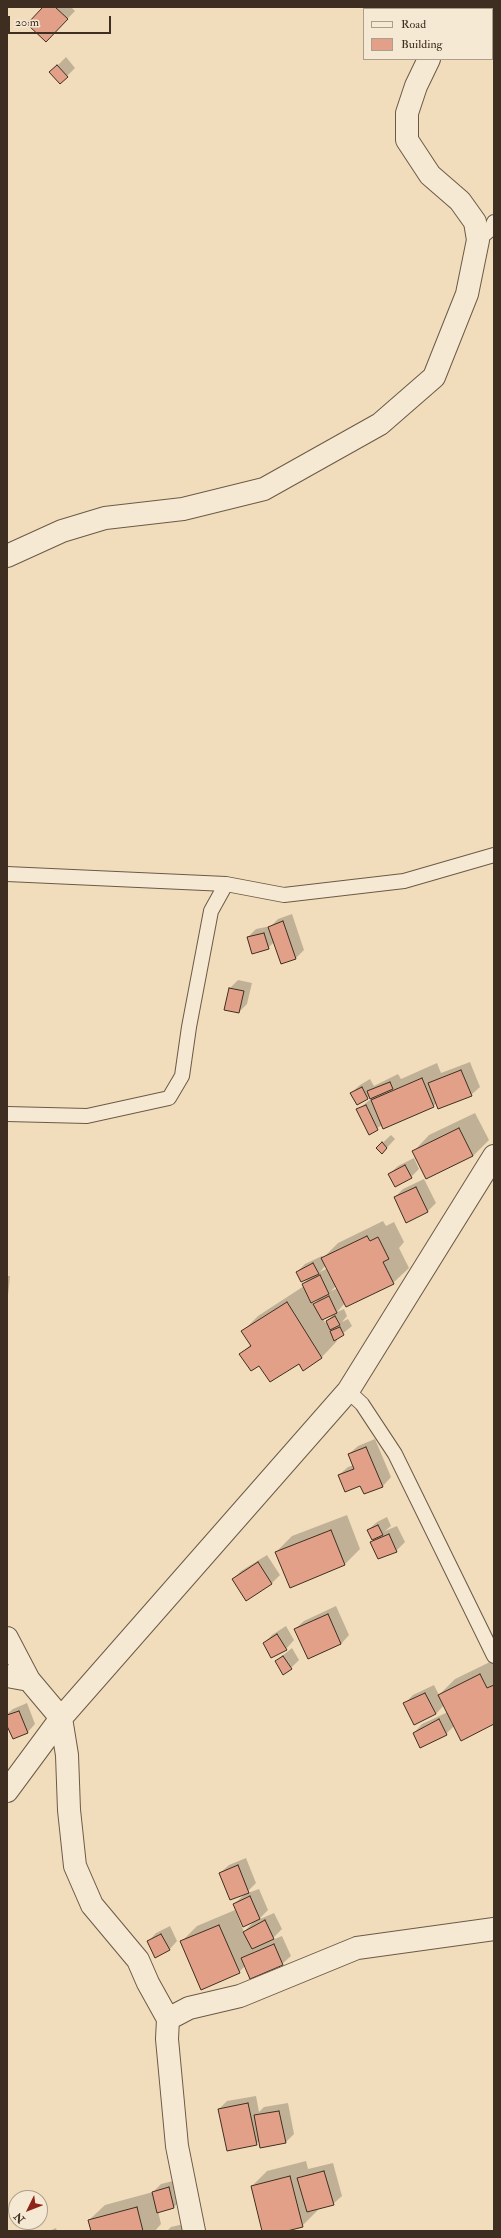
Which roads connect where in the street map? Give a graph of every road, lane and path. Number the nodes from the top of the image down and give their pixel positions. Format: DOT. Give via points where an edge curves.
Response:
graph roads {
  1 [pos="429,60"];
  2 [pos="494,222"];
  3 [pos="478,240"];
  4 [pos="7,556"];
  5 [pos="494,855"];
  6 [pos="7,874"];
  7 [pos="226,884"];
  8 [pos="7,1114"];
  9 [pos="494,1156"];
  10 [pos="348,1391"];
  11 [pos="7,1638"];
  12 [pos="494,1656"];
  13 [pos="7,1676"];
  14 [pos="29,1680"];
  15 [pos="61,1718"];
  16 [pos="7,1791"];
  17 [pos="494,1929"];
  18 [pos="168,2019"];
  19 [pos="194,2231"];
  1 -- 3 [label="street" via="407,113 407,140 430,175 460,201 475,222"];
  2 -- 3 [label="lane" via="491,229"];
  3 -- 4 [label="street" via="467,294 434,377 380,424 264,489 183,509 105,518 62,531"];
  5 -- 7 [label="lane" via="404,882 284,895"];
  6 -- 7 [label="lane"];
  7 -- 8 [label="lane" via="211,911 182,1076 168,1098 87,1116"];
  9 -- 10 [label="street"];
  10 -- 12 [label="lane" via="362,1404 395,1454"];
  10 -- 15 [label="street"];
  11 -- 14 [label="street"];
  13 -- 14 [label="street"];
  14 -- 15 [label="street"];
  15 -- 16 [label="street"];
  15 -- 18 [label="street" via="75,1866 92,1905 138,1960"];
  17 -- 18 [label="street" via="357,1948 240,1996 189,2008"];
  18 -- 19 [label="street" via="167,2039 177,2146"];
}
